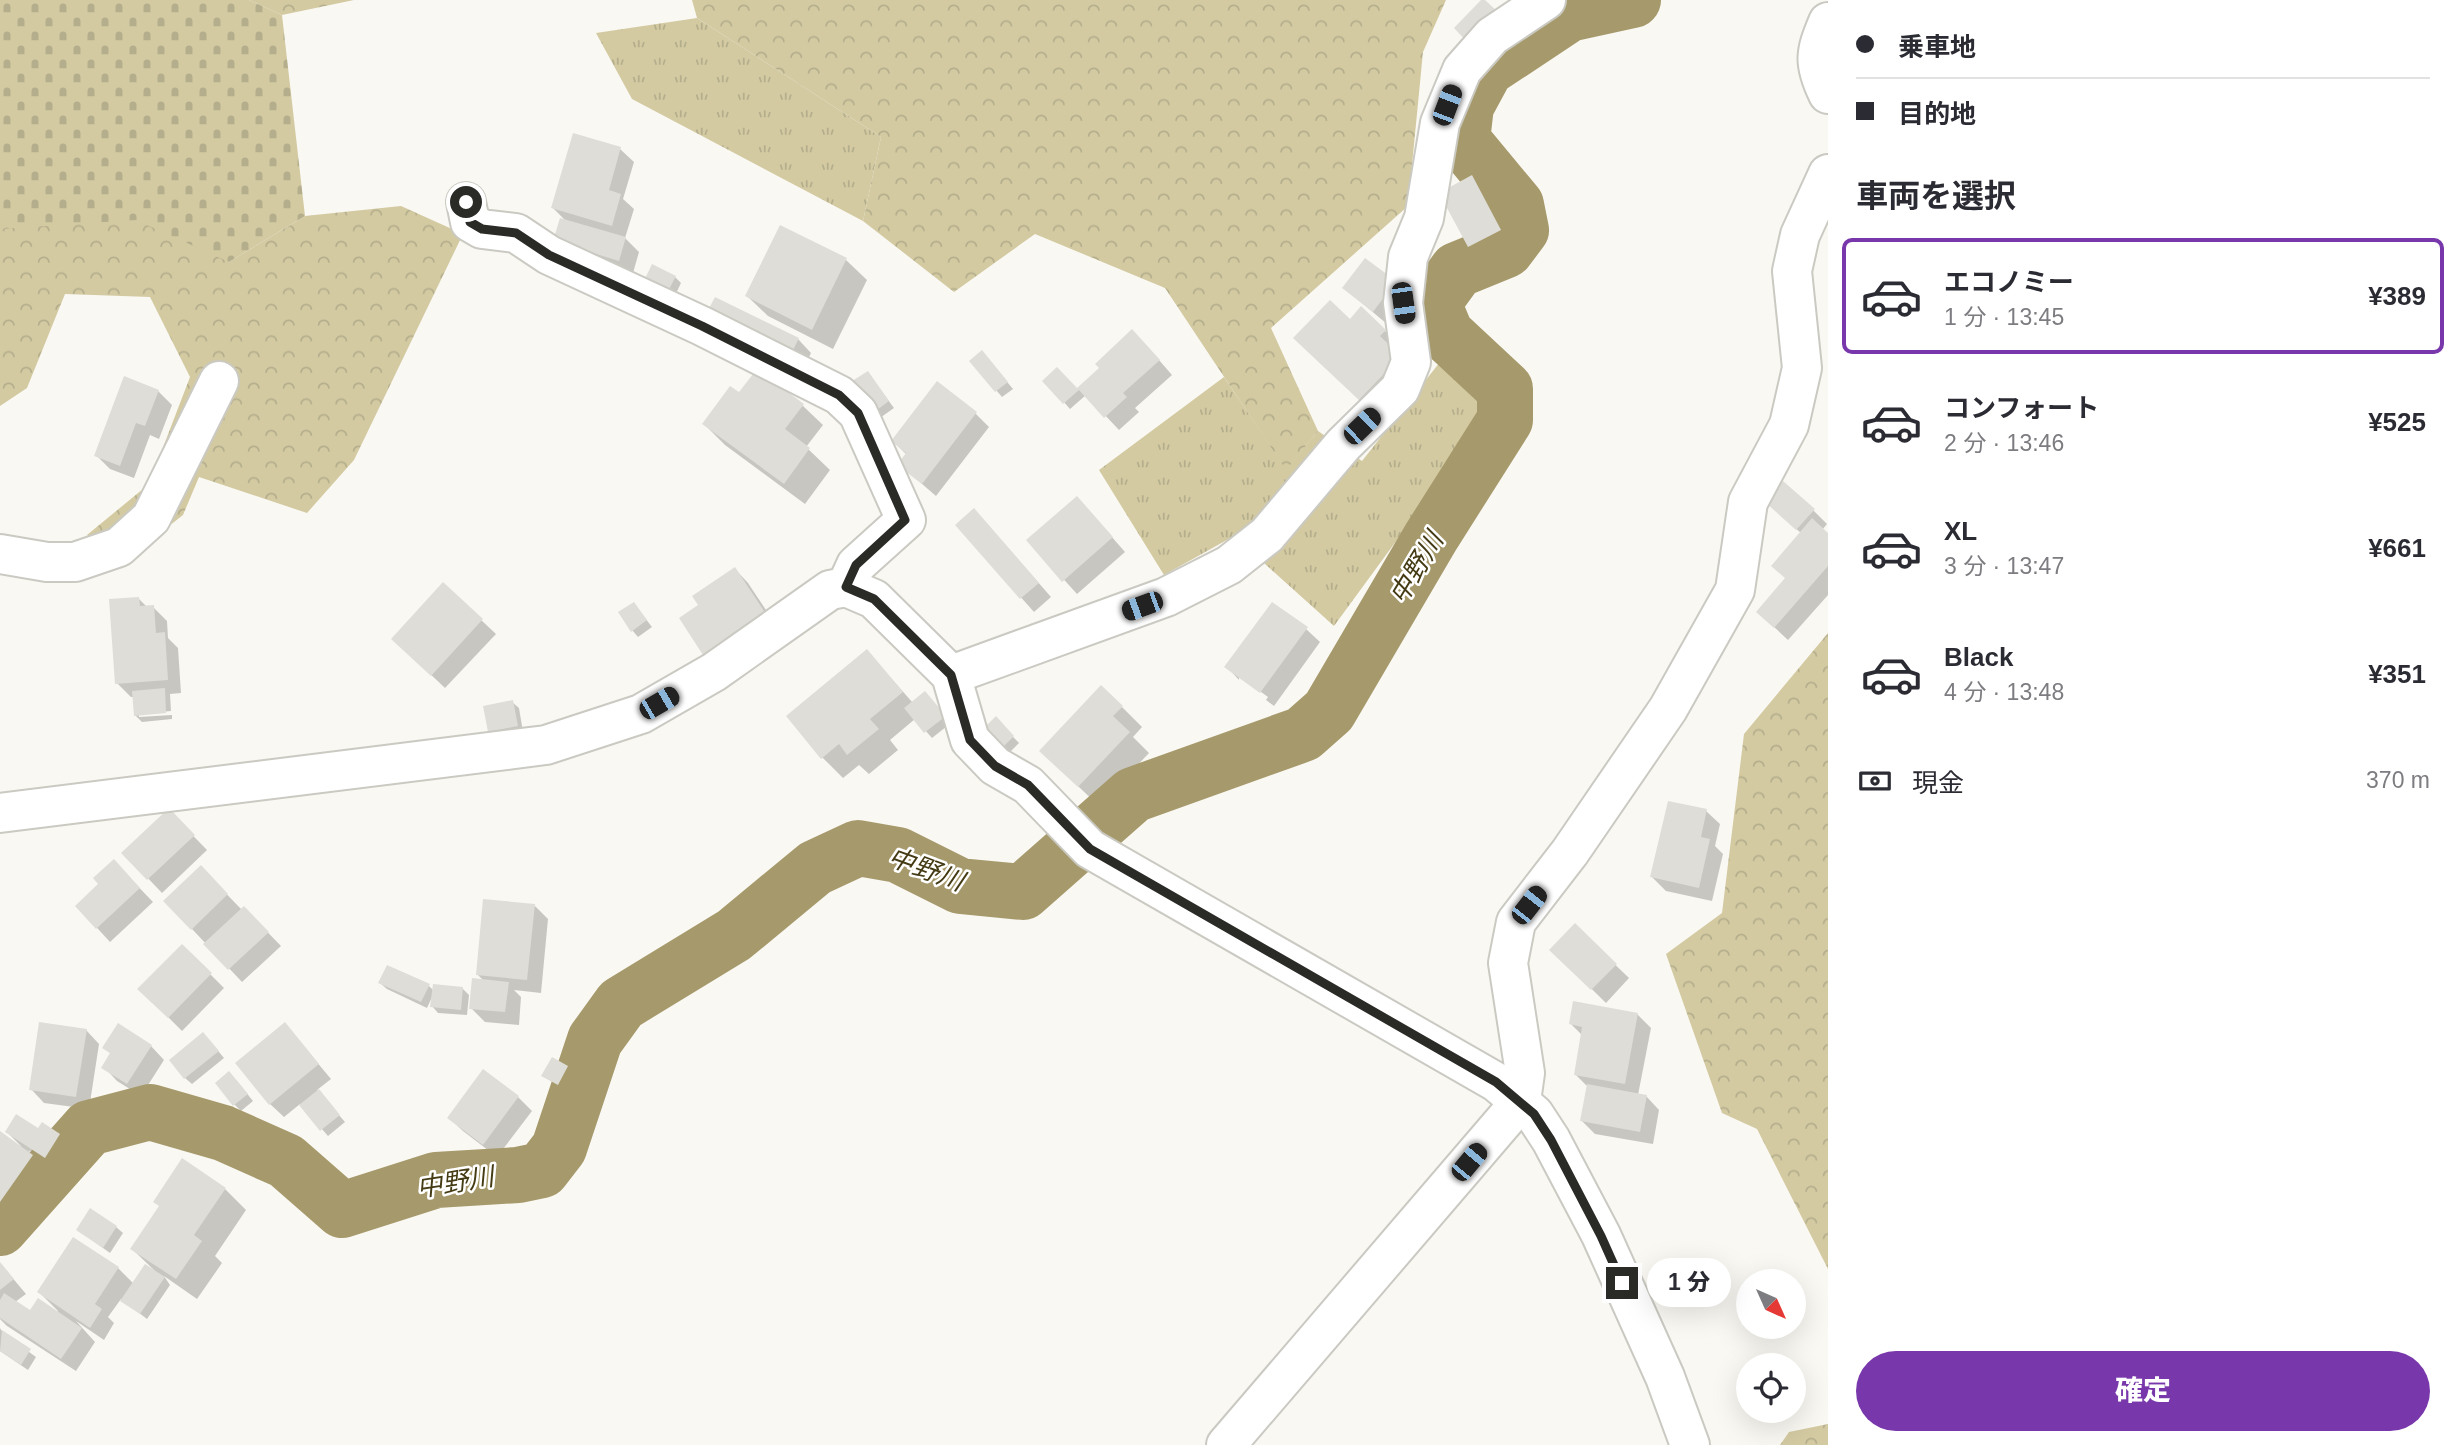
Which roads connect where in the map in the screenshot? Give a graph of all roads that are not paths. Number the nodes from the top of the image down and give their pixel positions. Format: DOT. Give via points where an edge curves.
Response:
graph roads {
  1 [pos="1546,0"];
  2 [pos="1828,22"];
  3 [pos="1828,94"];
  4 [pos="1828,174"];
  5 [pos="466,202"];
  6 [pos="219,380"];
  7 [pos="0,554"];
  8 [pos="846,587"];
  9 [pos="951,675"];
  10 [pos="0,813"];
  11 [pos="1521,1101"];
  12 [pos="1226,1445"];
  13 [pos="1690,1445"];
  1 -- 9 [label="street" via="1493,36 1462,69 1440,123 1424,218 1408,257 1403,303 1411,362 1400,388 1343,445 1267,535 1229,565 1166,597"];
  2 -- 3 [label="street" via="1818,45 1817,72"];
  4 -- 11 [label="street" via="1800,235 1792,271 1802,368 1789,425 1748,502 1735,590 1668,709 1516,922 1508,963 1525,1073"];
  5 -- 8 [label="street" via="470,222 482,229 516,233 549,255 839,395 858,413 905,520 856,565"];
  6 -- 7 [label="street" via="151,517 119,547 75,562"];
  8 -- 9 [label="street" via="874,599"];
  8 -- 10 [label="street" via="831,590 714,672 641,714 546,745"];
  9 -- 11 [label="street" via="970,740 995,766 1028,785 1079,839 1496,1082"];
  11 -- 12 [label="street"];
  11 -- 13 [label="street" via="1551,1140 1601,1236 1665,1377"];
}
